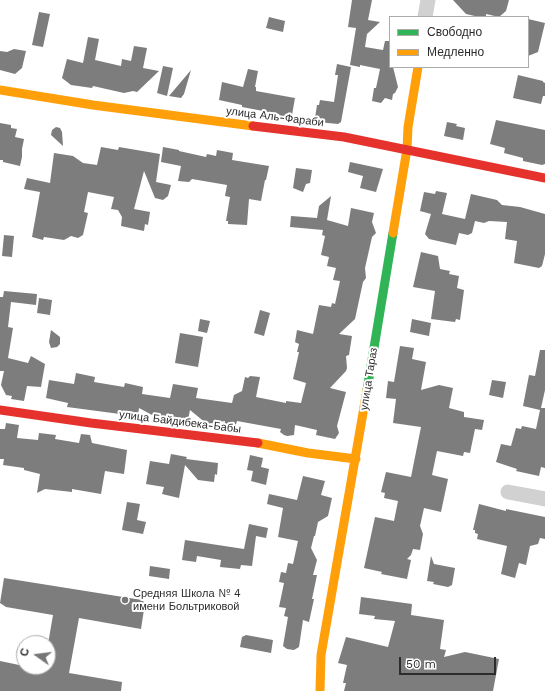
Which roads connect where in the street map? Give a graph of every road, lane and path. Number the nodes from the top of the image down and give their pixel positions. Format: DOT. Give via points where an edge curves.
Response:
graph roads {
  1 [pos="428,0"];
  2 [pos="425,16"];
  3 [pos="418,68"];
  4 [pos="0,90"];
  5 [pos="407,149"];
  6 [pos="545,178"];
  7 [pos="0,410"];
  8 [pos="356,459"];
  9 [pos="508,492"];
  10 [pos="545,499"];
  11 [pos="320,691"];
  1 -- 2 [label="street"];
  3 -- 5 [label="street, улица Тараз"];
  4 -- 5 [label="street, улица Аль-Фараби" via="92,105 344,137"];
  5 -- 6 [label="street, улица Аль-Фараби"];
  5 -- 8 [label="street, улица Тараз"];
  7 -- 8 [label="street, улица Байдибека-Бабы" via="91,424 258,443"];
  8 -- 11 [label="street, улица Тараз" via="321,655"];
  9 -- 10 [label="street"];
}
